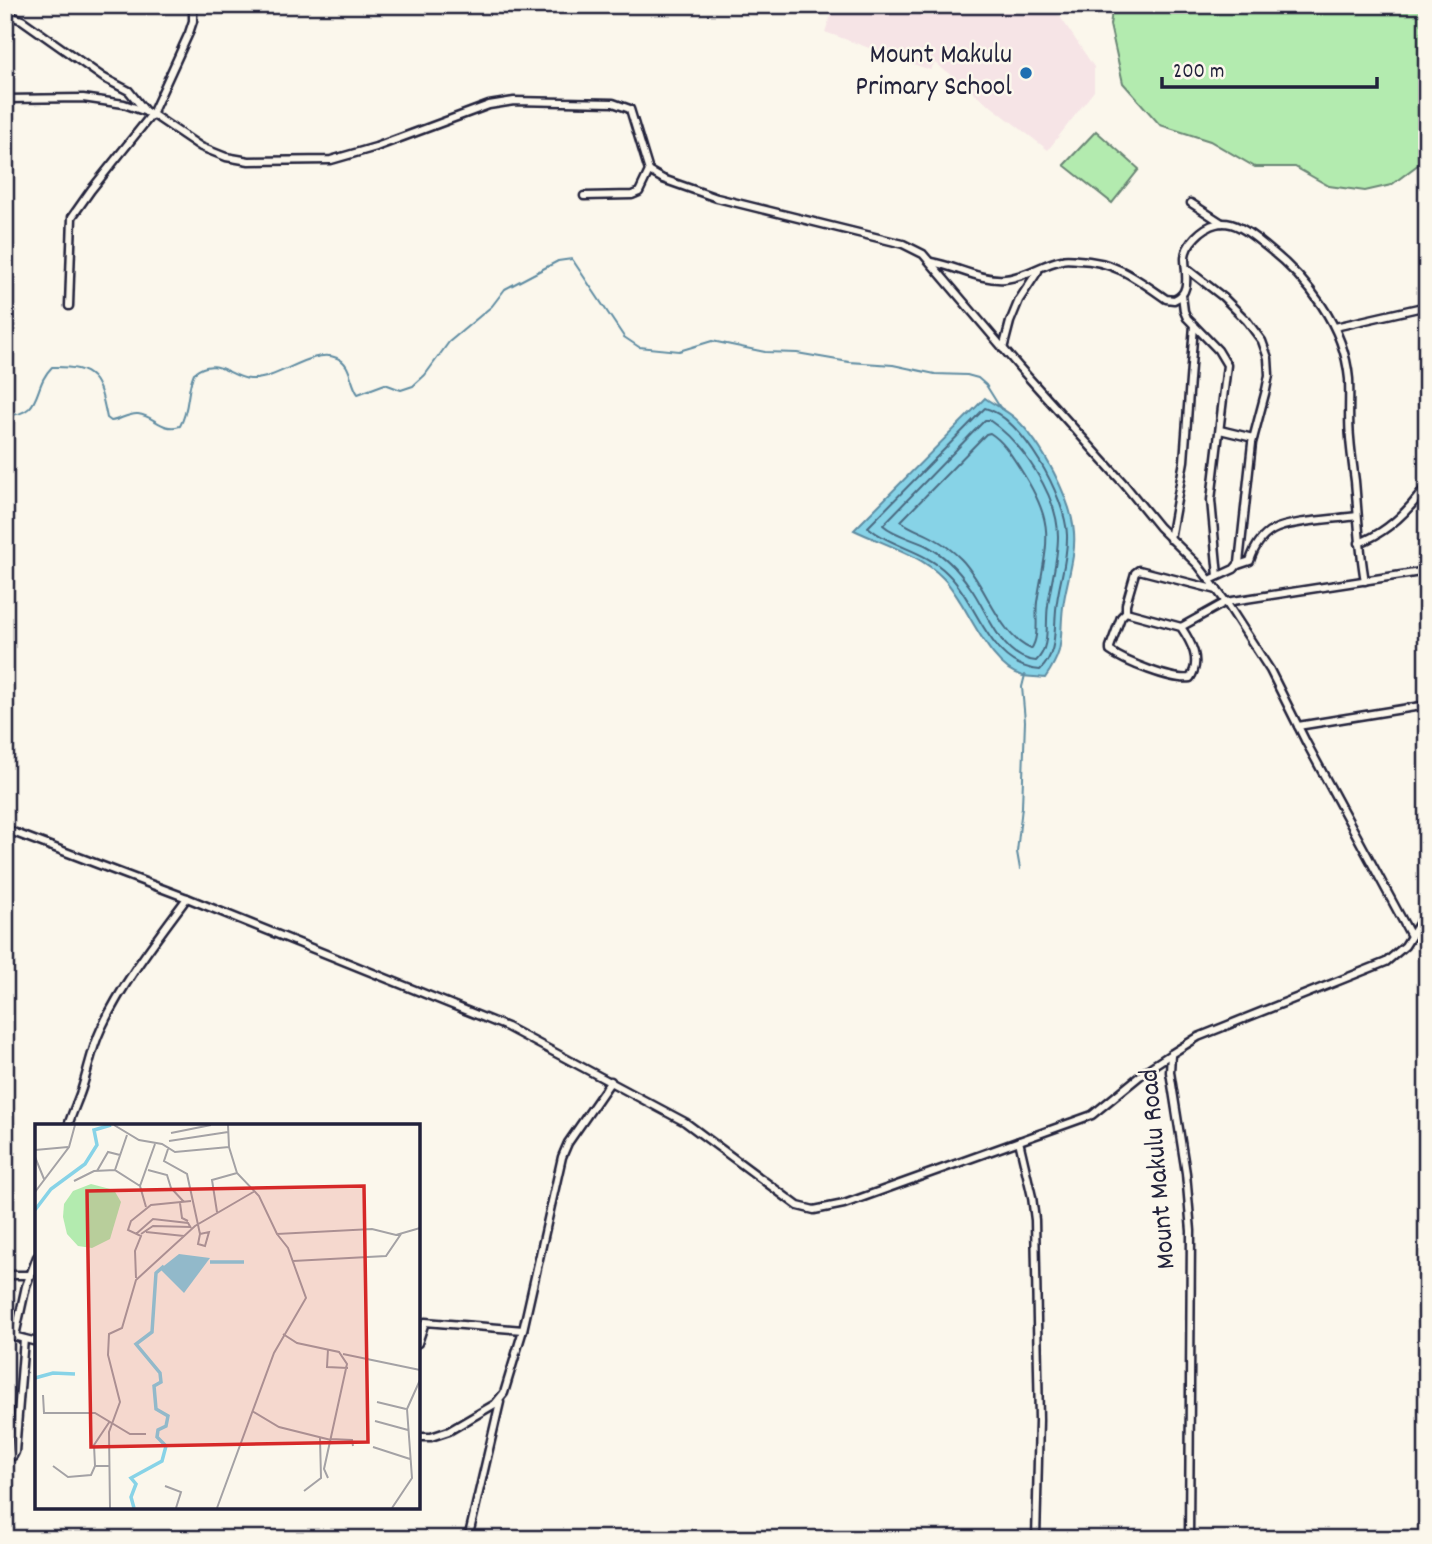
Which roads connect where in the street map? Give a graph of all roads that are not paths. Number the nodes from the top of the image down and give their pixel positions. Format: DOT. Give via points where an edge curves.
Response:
graph roads {
  1 [pos="193,5"];
  2 [pos="5,14"];
  3 [pos="5,100"];
  4 [pos="150,114"];
  5 [pos="649,172"];
  6 [pos="584,196"];
  7 [pos="1191,203"];
  8 [pos="1222,223"];
  9 [pos="931,262"];
  10 [pos="1039,269"];
  11 [pos="1189,273"];
  12 [pos="1182,295"];
  13 [pos="1174,300"];
  14 [pos="69,306"];
  15 [pos="1183,306"];
  16 [pos="1427,306"];
  17 [pos="1194,325"];
  18 [pos="1335,327"];
  19 [pos="1003,349"];
  20 [pos="1220,430"];
  21 [pos="1253,438"];
  22 [pos="1427,485"];
  23 [pos="1357,516"];
  24 [pos="1170,538"];
  25 [pos="1359,542"];
  26 [pos="1238,565"];
  27 [pos="1427,571"];
  28 [pos="1218,576"];
  29 [pos="1210,580"];
  30 [pos="1365,581"];
  31 [pos="1217,590"];
  32 [pos="1226,601"];
  33 [pos="1126,612"];
  34 [pos="1181,627"];
  35 [pos="1427,705"];
  36 [pos="1298,726"];
  37 [pos="5,829"];
  38 [pos="187,898"];
  39 [pos="1427,911"];
  40 [pos="1411,936"];
  41 [pos="1171,1054"];
  42 [pos="611,1081"];
  43 [pos="69,1124"];
  44 [pos="1019,1141"];
  45 [pos="35,1262"];
  46 [pos="5,1275"];
  47 [pos="30,1275"];
  48 [pos="523,1330"];
  49 [pos="5,1334"];
  50 [pos="15,1336"];
  51 [pos="420,1337"];
  52 [pos="24,1339"];
  53 [pos="35,1342"];
  54 [pos="500,1400"];
  55 [pos="420,1437"];
  56 [pos="5,1458"];
  57 [pos="468,1539"];
  58 [pos="1036,1539"];
  59 [pos="1189,1539"];
  1 -- 4 [label="street" via="193,21"];
  2 -- 4 [label="street" via="22,20 129,92"];
  3 -- 4 [label="street" via="83,98 124,104"];
  4 -- 5 [label="street" via="201,147 226,157 331,160 489,106 514,101 613,103 630,109"];
  4 -- 14 [label="street" via="72,217"];
  5 -- 6 [label="street" via="639,192 632,195"];
  5 -- 9 [label="street" via="717,198 903,244"];
  7 -- 8 [label="street"];
  8 -- 11 [label="street" via="1206,228 1189,247 1185,258"];
  8 -- 18 [label="street" via="1234,224 1272,251 1316,297"];
  9 -- 10 [label="street" via="993,279"];
  9 -- 19 [label="street"];
  10 -- 13 [label="street" via="1063,259 1092,260 1132,274"];
  10 -- 19 [label="street" via="1019,300"];
  11 -- 12 [label="street"];
  11 -- 21 [label="street" via="1230,303 1265,349 1269,375"];
  12 -- 13 [label="street"];
  12 -- 15 [label="street"];
  13 -- 15 [label="street"];
  15 -- 17 [label="street"];
  16 -- 18 [label="street"];
  17 -- 20 [label="street" via="1226,361"];
  17 -- 24 [label="street" via="1184,461"];
  18 -- 23 [label="street" via="1349,380"];
  19 -- 24 [label="street"];
  20 -- 21 [label="street"];
  20 -- 28 [label="street" via="1210,508"];
  21 -- 26 [label="street"];
  22 -- 25 [label="street" via="1389,527"];
  23 -- 25 [label="street"];
  23 -- 26 [label="street" via="1271,530 1254,547 1250,561"];
  24 -- 29 [label="street"];
  25 -- 30 [label="street"];
  26 -- 28 [label="street"];
  27 -- 30 [label="street"];
  28 -- 29 [label="street"];
  29 -- 31 [label="street"];
  30 -- 32 [label="street"];
  31 -- 32 [label="street"];
  31 -- 33 [label="street" via="1139,570"];
  32 -- 34 [label="street"];
  32 -- 36 [label="street" via="1270,670"];
  33 -- 34 [label="street"];
  33 -- 34 [label="street" via="1110,647 1112,653 1187,679 1196,663"];
  35 -- 36 [label="street"];
  36 -- 40 [label="street"];
  37 -- 38 [label="street"];
  38 -- 42 [label="street" via="507,1027"];
  38 -- 43 [label="street" via="102,1028"];
  39 -- 40 [label="street, Mount Makulu Road"];
  40 -- 41 [label="street, Mount Makulu Road" via="1386,962 1198,1037"];
  41 -- 44 [label="street" via="1092,1115"];
  41 -- 59 [label="street, Mount Makulu Road" via="1191,1231"];
  42 -- 44 [label="street" via="685,1122 798,1206 814,1210 844,1204"];
  42 -- 48 [label="street" via="562,1157"];
  44 -- 58 [label="street" via="1035,1220"];
  45 -- 47 [label="street"];
  46 -- 47 [label="street"];
  47 -- 50 [label="street"];
  48 -- 51 [label="street" via="425,1322"];
  48 -- 54 [label="street"];
  49 -- 50 [label="street"];
  50 -- 52 [label="street"];
  52 -- 53 [label="street"];
  52 -- 56 [label="street" via="15,1452"];
  54 -- 55 [label="street" via="449,1431"];
  54 -- 57 [label="street"];
}
